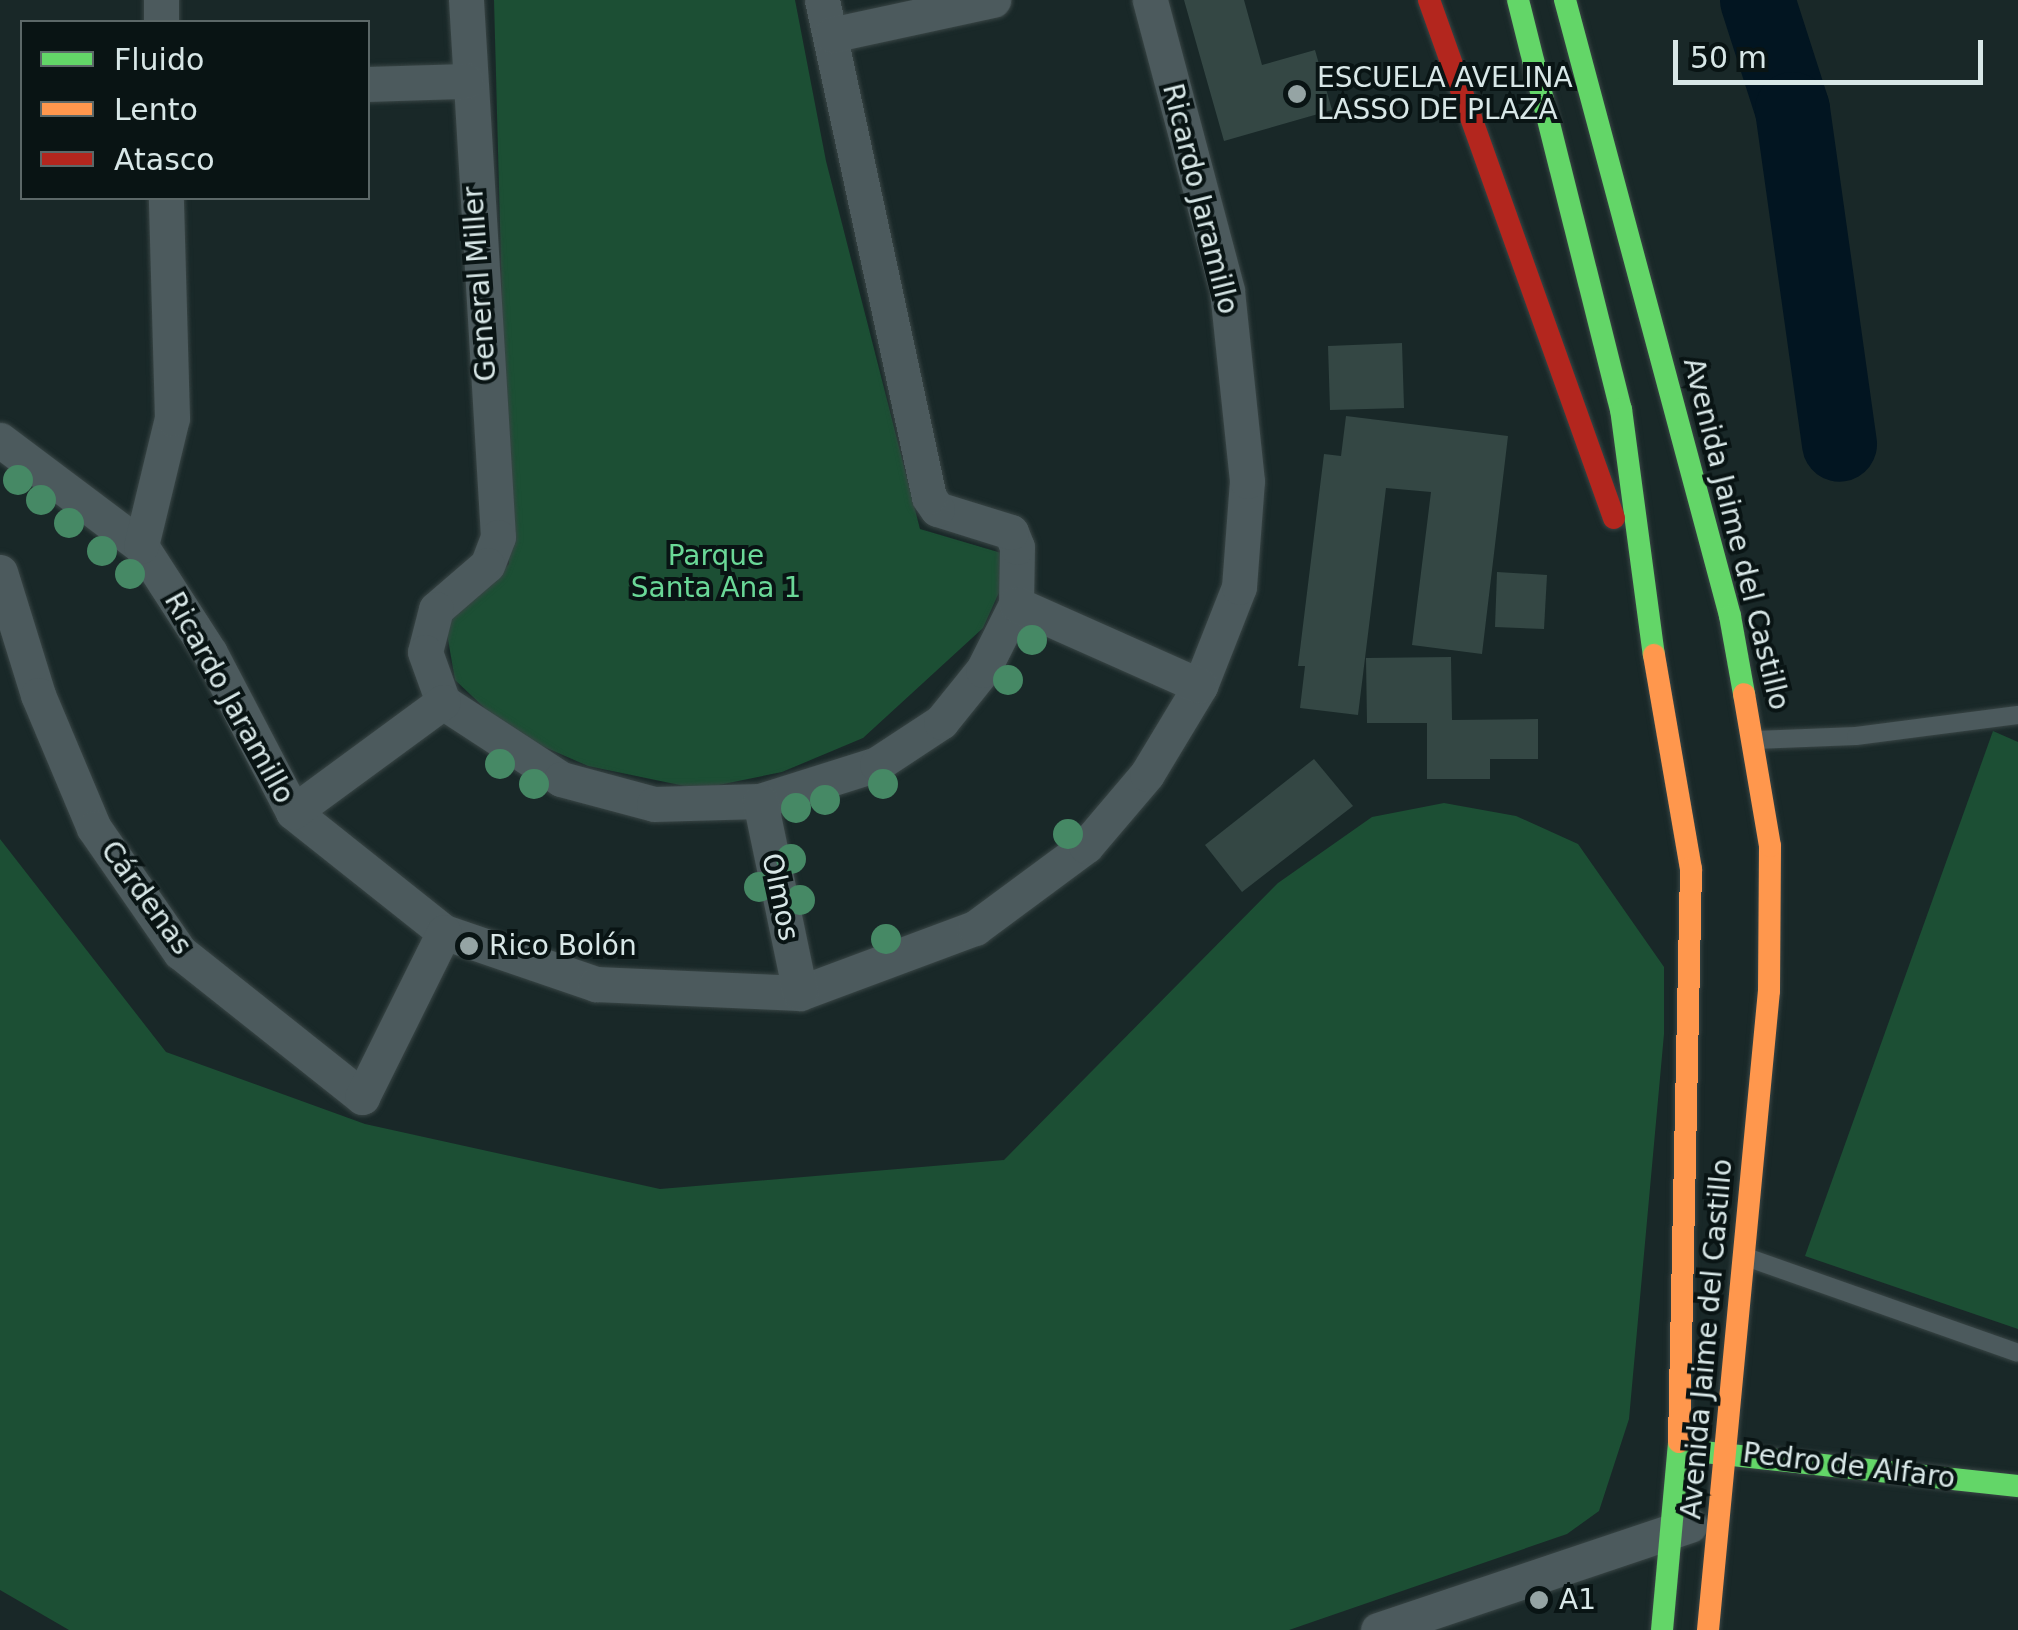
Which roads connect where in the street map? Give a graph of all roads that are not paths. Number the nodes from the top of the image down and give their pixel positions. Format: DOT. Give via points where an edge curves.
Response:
graph roads {
  1 [pos="466,0"];
  2 [pos="822,0"];
  3 [pos="993,0"];
  4 [pos="1150,0"];
  5 [pos="1430,0"];
  6 [pos="1518,0"];
  7 [pos="1564,0"];
  8 [pos="831,35"];
  9 [pos="466,81"];
  10 [pos="370,84"];
  11 [pos="166,200"];
  12 [pos="0,440"];
  13 [pos="142,546"];
  14 [pos="0,572"];
  15 [pos="1016,604"];
  16 [pos="1647,611"];
  17 [pos="1200,686"];
  18 [pos="443,702"];
  19 [pos="2018,715"];
  20 [pos="1754,740"];
  21 [pos="760,801"];
  22 [pos="292,812"];
  23 [pos="444,932"];
  24 [pos="800,994"];
  25 [pos="1745,1257"];
  26 [pos="2018,1353"];
  27 [pos="1679,1450"];
  28 [pos="1728,1452"];
  29 [pos="2018,1486"];
  30 [pos="1720,1520"];
  31 [pos="1670,1528"];
  32 [pos="1378,1630"];
  33 [pos="1662,1630"];
  34 [pos="1708,1630"];
  1 -- 9 [label="street, General Miller"];
  2 -- 8 [label="street"];
  3 -- 8 [label="street"];
  4 -- 17 [label="street, Ricardo Jaramillo" via="1227,290 1247,481 1239,587"];
  5 -- 16 [label="main road"];
  6 -- 16 [label="main road, Avenida Jaime del Castillo" via="1621,409"];
  7 -- 20 [label="main road, Avenida Jaime del Castillo" via="1705,515"];
  8 -- 15 [label="street" via="928,497 937,509 1011,532"];
  9 -- 10 [label="street"];
  9 -- 18 [label="street, General Miller" via="498,537 487,565 436,609 425,652"];
  11 -- 13 [label="street" via="172,418"];
  12 -- 13 [label="street"];
  13 -- 22 [label="street, Ricardo Jaramillo" via="210,654"];
  14 -- 23 [label="street, Cárdenas" via="38,695 94,828 180,952 362,1096"];
  15 -- 17 [label="street"];
  15 -- 21 [label="street" via="983,670 941,722 876,764"];
  16 -- 27 [label="main road, Avenida Jaime del Castillo" via="1691,869"];
  17 -- 24 [label="street, Ricardo Jaramillo" via="1148,774 1086,846 975,928"];
  18 -- 21 [label="street" via="561,779 654,804"];
  18 -- 22 [label="street"];
  19 -- 20 [label="lane" via="1856,736"];
  20 -- 25 [label="main road, Avenida Jaime del Castillo" via="1772,914"];
  21 -- 24 [label="street, Olmos"];
  22 -- 23 [label="street, Ricardo Jaramillo"];
  23 -- 24 [label="street, Ricardo Jaramillo" via="632,991"];
  25 -- 26 [label="lane"];
  25 -- 28 [label="main road, Avenida Jaime del Castillo"];
  27 -- 28 [label="main road, Pedro de Alfaro"];
  27 -- 31 [label="main road, Avenida Jaime del Castillo"];
  28 -- 29 [label="main road, Pedro de Alfaro"];
  28 -- 30 [label="main road, Avenida Jaime del Castillo"];
  30 -- 31 [label="street"];
  30 -- 34 [label="main road, Avenida Jaime del Castillo"];
  31 -- 32 [label="street"];
  31 -- 33 [label="main road, Avenida Jaime del Castillo"];
}
